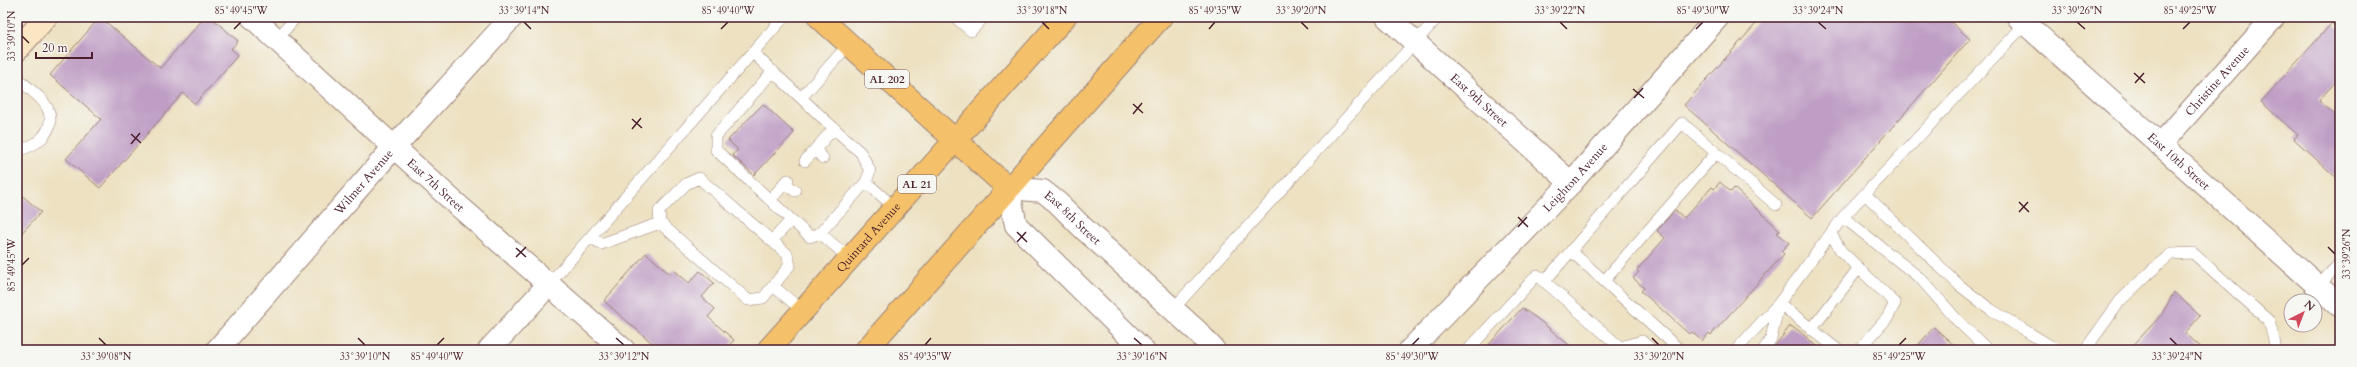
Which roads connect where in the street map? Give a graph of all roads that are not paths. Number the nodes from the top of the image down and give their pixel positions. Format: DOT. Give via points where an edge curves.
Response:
graph roads {
  1 [pos="46,17"];
  2 [pos="252,17"];
  3 [pos="296,17"];
  4 [pos="512,17"];
  5 [pos="784,17"];
  6 [pos="819,17"];
  7 [pos="955,17"];
  8 [pos="984,17"];
  9 [pos="1065,17"];
  10 [pos="1161,17"];
  11 [pos="1387,17"];
  12 [pos="1438,17"];
  13 [pos="1718,17"];
  14 [pos="2274,17"];
  15 [pos="2022,21"];
  16 [pos="276,39"];
  17 [pos="1415,43"];
  18 [pos="849,44"];
  19 [pos="17,50"];
  20 [pos="753,53"];
  21 [pos="773,71"];
  22 [pos="17,78"];
  23 [pos="801,98"];
  24 [pos="834,128"];
  25 [pos="956,142"];
  26 [pos="2160,145"];
  27 [pos="395,146"];
  28 [pos="17,150"];
  29 [pos="815,150"];
  30 [pos="1716,153"];
  31 [pos="823,158"];
  32 [pos="805,161"];
  33 [pos="866,182"];
  34 [pos="1570,183"];
  35 [pos="1008,188"];
  36 [pos="795,192"];
  37 [pos="1865,194"];
  38 [pos="770,200"];
  39 [pos="1776,205"];
  40 [pos="895,208"];
  41 [pos="1843,217"];
  42 [pos="791,220"];
  43 [pos="660,223"];
  44 [pos="820,233"];
  45 [pos="1831,234"];
  46 [pos="591,237"];
  47 [pos="772,241"];
  48 [pos="1571,251"];
  49 [pos="850,259"];
  50 [pos="2340,263"];
  51 [pos="1858,269"];
  52 [pos="1604,281"];
  53 [pos="1544,282"];
  54 [pos="549,284"];
  55 [pos="773,286"];
  56 [pos="2318,286"];
  57 [pos="1779,304"];
  58 [pos="2340,306"];
  59 [pos="1173,309"];
  60 [pos="802,310"];
  61 [pos="1810,330"];
  62 [pos="1140,349"];
  63 [pos="217,350"];
  64 [pos="489,350"];
  65 [pos="624,350"];
  66 [pos="768,350"];
  67 [pos="866,350"];
  68 [pos="1214,350"];
  69 [pos="1411,350"];
  70 [pos="1468,350"];
  71 [pos="1652,350"];
  72 [pos="1680,350"];
  73 [pos="1736,350"];
  74 [pos="1763,350"];
  75 [pos="1838,350"];
  76 [pos="1859,350"];
  77 [pos="1988,350"];
  78 [pos="2057,350"];
  79 [pos="2085,350"];
  80 [pos="2273,350"];
  1 -- 19 [label="main road"];
  2 -- 16 [label="street, East 7th Street"];
  3 -- 16 [label="lane"];
  4 -- 27 [label="street, Wilmer Avenue"];
  5 -- 20 [label="lane"];
  6 -- 18 [label="main road, AL 202"];
  7 -- 8 [label="lane" via="971,31"];
  9 -- 25 [label="main road, Quintard Avenue / AL 21"];
  10 -- 35 [label="main road"];
  11 -- 17 [label="street, East 9th Street"];
  12 -- 17 [label="lane"];
  13 -- 34 [label="street, Leighton Avenue"];
  14 -- 26 [label="street, Christine Avenue"];
  15 -- 26 [label="street, East 10th Street"];
  15 -- 37 [label="lane"];
  16 -- 27 [label="street, East 7th Street"];
  17 -- 34 [label="street, East 9th Street"];
  17 -- 59 [label="lane"];
  18 -- 23 [label="lane"];
  18 -- 25 [label="main road, AL 202"];
  20 -- 21 [label="lane"];
  20 -- 46 [label="lane"];
  21 -- 23 [label="lane"];
  21 -- 38 [label="lane" via="716,136 716,150"];
  22 -- 28 [label="lane" via="45,105 49,113 49,123 38,143"];
  23 -- 24 [label="lane"];
  24 -- 29 [label="lane"];
  24 -- 33 [label="lane" via="861,153 870,171"];
  25 -- 35 [label="main road, AL 202"];
  25 -- 40 [label="main road, Quintard Avenue / AL 21"];
  26 -- 56 [label="street, East 10th Street"];
  27 -- 54 [label="street, East 7th Street" via="453,201"];
  27 -- 63 [label="street, Wilmer Avenue"];
  29 -- 31 [label="lane"];
  29 -- 32 [label="lane"];
  30 -- 39 [label="lane"];
  30 -- 48 [label="lane" via="1682,123"];
  30 -- 52 [label="lane"];
  33 -- 40 [label="lane"];
  33 -- 44 [label="lane" via="856,188 827,220"];
  34 -- 69 [label="street, Leighton Avenue"];
  35 -- 59 [label="street, East 8th Street" via="1043,191 1058,202"];
  35 -- 62 [label="street" via="1016,225"];
  35 -- 67 [label="main road"];
  36 -- 38 [label="lane" via="786,182"];
  37 -- 41 [label="lane"];
  37 -- 78 [label="lane" via="1958,285 1990,309"];
  38 -- 42 [label="lane"];
  40 -- 49 [label="main road, Quintard Avenue / AL 21"];
  41 -- 45 [label="lane"];
  41 -- 77 [label="lane" via="1921,279 1958,322"];
  42 -- 44 [label="lane" via="810,237"];
  42 -- 47 [label="lane"];
  43 -- 46 [label="lane" via="601,244"];
  43 -- 47 [label="lane" via="659,211 686,184 699,178"];
  43 -- 55 [label="lane" via="748,300 763,298"];
  44 -- 49 [label="lane"];
  45 -- 51 [label="lane" via="1841,251"];
  45 -- 57 [label="lane"];
  46 -- 54 [label="lane"];
  47 -- 55 [label="lane" via="787,254 790,265"];
  48 -- 52 [label="lane"];
  48 -- 53 [label="lane"];
  49 -- 60 [label="main road, Quintard Avenue / AL 21"];
  50 -- 56 [label="lane"];
  51 -- 61 [label="lane"];
  51 -- 76 [label="lane" via="1895,303 1888,318"];
  52 -- 72 [label="lane"];
  53 -- 70 [label="lane" via="1537,275"];
  53 -- 71 [label="lane" via="1620,347 1642,341"];
  54 -- 64 [label="street"];
  54 -- 65 [label="street, East 7th Street"];
  55 -- 60 [label="lane"];
  56 -- 58 [label="street, East 10th Street"];
  57 -- 61 [label="lane"];
  57 -- 73 [label="lane"];
  57 -- 74 [label="lane" via="1771,338"];
  59 -- 68 [label="street, East 8th Street"];
  60 -- 66 [label="main road, Quintard Avenue / AL 21"];
  61 -- 75 [label="lane"];
  79 -- 80 [label="lane" via="2120,301 2152,270 2171,254 2193,253 2269,321 2275,344"];
}
